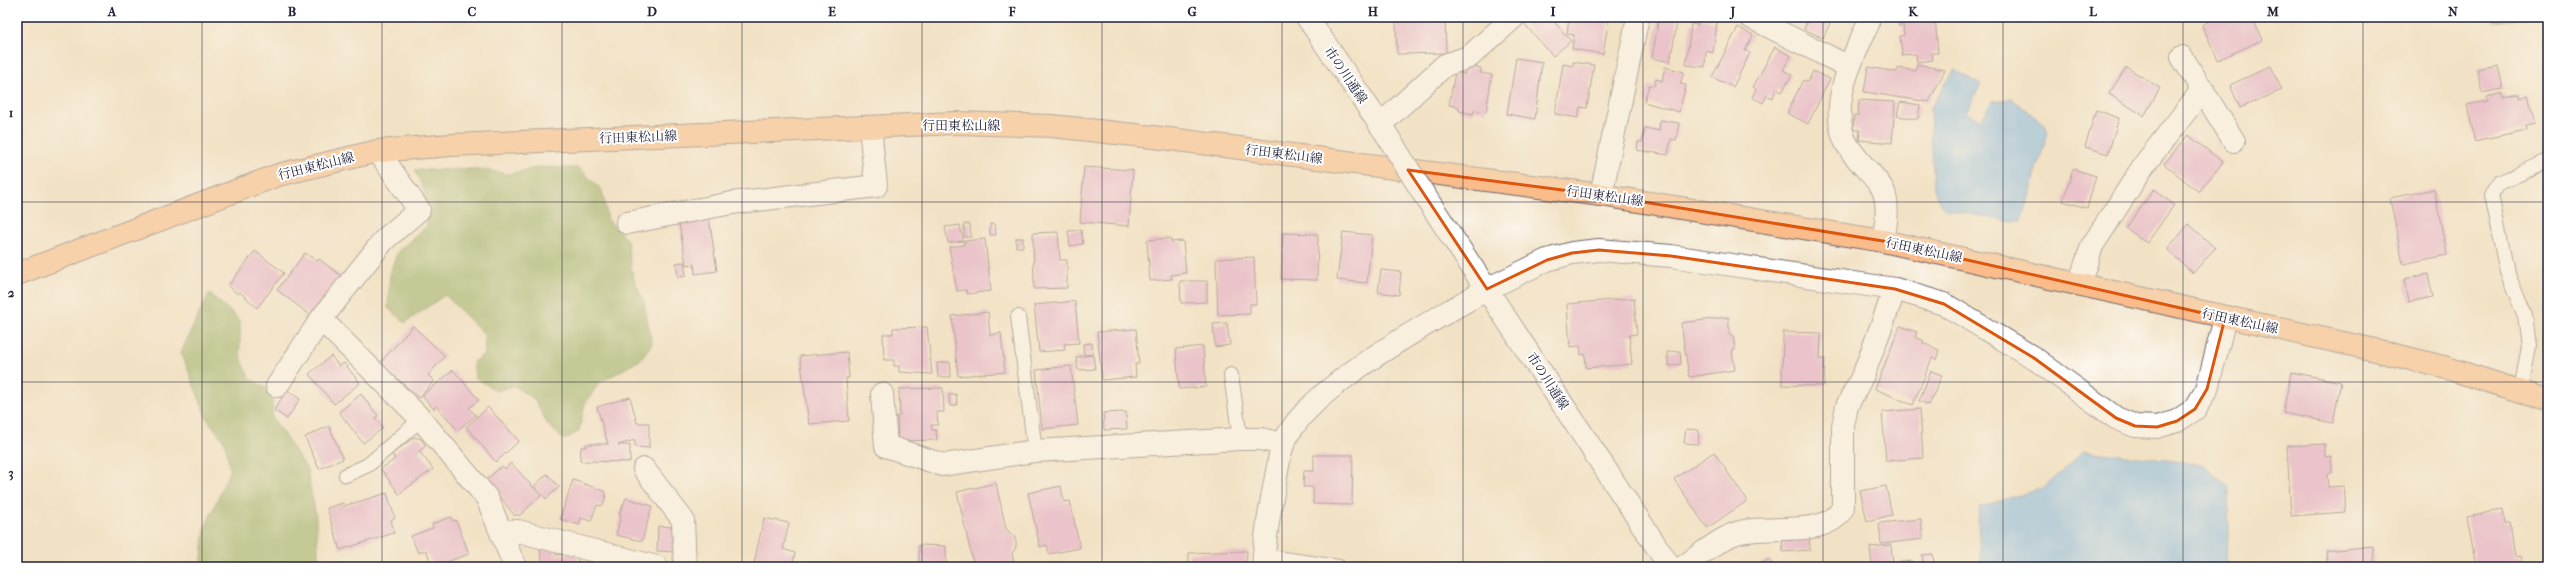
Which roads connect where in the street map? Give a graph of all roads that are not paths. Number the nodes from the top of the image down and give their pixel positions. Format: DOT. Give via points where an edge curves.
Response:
graph roads {
  1 [pos="1306,17"];
  2 [pos="1514,17"];
  3 [pos="1638,17"];
  4 [pos="1750,17"];
  5 [pos="1868,17"];
  6 [pos="2182,58"];
  7 [pos="1849,67"];
  8 [pos="2203,89"];
  9 [pos="870,127"];
  10 [pos="1383,128"];
  11 [pos="2234,141"];
  12 [pos="378,151"];
  13 [pos="2548,161"];
  14 [pos="1601,195"];
  15 [pos="627,223"];
  16 [pos="1883,241"];
  17 [pos="17,274"];
  18 [pos="2079,284"];
  19 [pos="1487,289"];
  20 [pos="1895,289"];
  21 [pos="1018,317"];
  22 [pos="2225,318"];
  23 [pos="321,319"];
  24 [pos="1231,375"];
  25 [pos="277,386"];
  26 [pos="2521,391"];
  27 [pos="882,394"];
  28 [pos="2548,400"];
  29 [pos="421,419"];
  30 [pos="1240,439"];
  31 [pos="1283,444"];
  32 [pos="1035,451"];
  33 [pos="644,469"];
  34 [pos="346,475"];
  35 [pos="500,530"];
  36 [pos="1263,562"];
  37 [pos="1322,566"];
  38 [pos="515,567"];
  39 [pos="657,567"];
  40 [pos="685,567"];
  41 [pos="1339,567"];
  42 [pos="1670,567"];
  43 [pos="1682,567"];
  1 -- 10 [label="street, 市の川通線"];
  2 -- 10 [label="street" via="1469,57 1445,65"];
  3 -- 14 [label="street"];
  4 -- 7 [label="street"];
  5 -- 7 [label="street" via="1868,24"];
  6 -- 8 [label="street"];
  7 -- 16 [label="street" via="1841,97 1844,137 1855,157 1883,190 1887,214"];
  8 -- 11 [label="street"];
  8 -- 18 [label="street" via="2144,165 2096,240"];
  9 -- 12 [label="main road, 行田東松山線" via="459,145"];
  9 -- 14 [label="main road, 行田東松山線" via="955,123 1052,126"];
  9 -- 15 [label="street" via="876,186 732,203"];
  10 -- 19 [label="street, 市の川通線, bridge"];
  12 -- 17 [label="main road, 行田東松山線" via="278,175"];
  12 -- 23 [label="street" via="419,210 384,240"];
  13 -- 26 [label="lane" via="2499,183 2491,195 2507,272 2525,316 2530,345"];
  14 -- 16 [label="main road, 行田東松山線"];
  16 -- 18 [label="main road, 行田東松山線"];
  18 -- 22 [label="main road, 行田東松山線"];
  19 -- 20 [label="street" via="1547,260 1572,253 1599,250 1671,256"];
  19 -- 31 [label="street" via="1409,335 1319,397 1296,422"];
  19 -- 42 [label="street, 市の川通線"];
  20 -- 22 [label="street" via="1944,304 2034,358 2116,418 2135,426 2170,423 2195,409 2207,389"];
  20 -- 43 [label="street" via="1864,373 1847,406 1843,426 1843,507 1839,516 1827,523 1810,526 1736,533"];
  21 -- 32 [label="lane"];
  22 -- 26 [label="main road, 行田東松山線" via="2440,366"];
  23 -- 25 [label="street"];
  23 -- 29 [label="street"];
  24 -- 30 [label="lane"];
  26 -- 28 [label="main road, 行田東松山線"];
  27 -- 32 [label="street" via="886,446 943,465"];
  29 -- 34 [label="lane" via="368,465"];
  29 -- 35 [label="street" via="487,498"];
  30 -- 31 [label="street" via="1261,439"];
  30 -- 32 [label="street"];
  31 -- 36 [label="street" via="1266,525"];
  33 -- 40 [label="street" via="683,520"];
  35 -- 38 [label="street"];
  35 -- 39 [label="street" via="518,531"];
  36 -- 37 [label="lane"];
  37 -- 41 [label="lane"];
}
